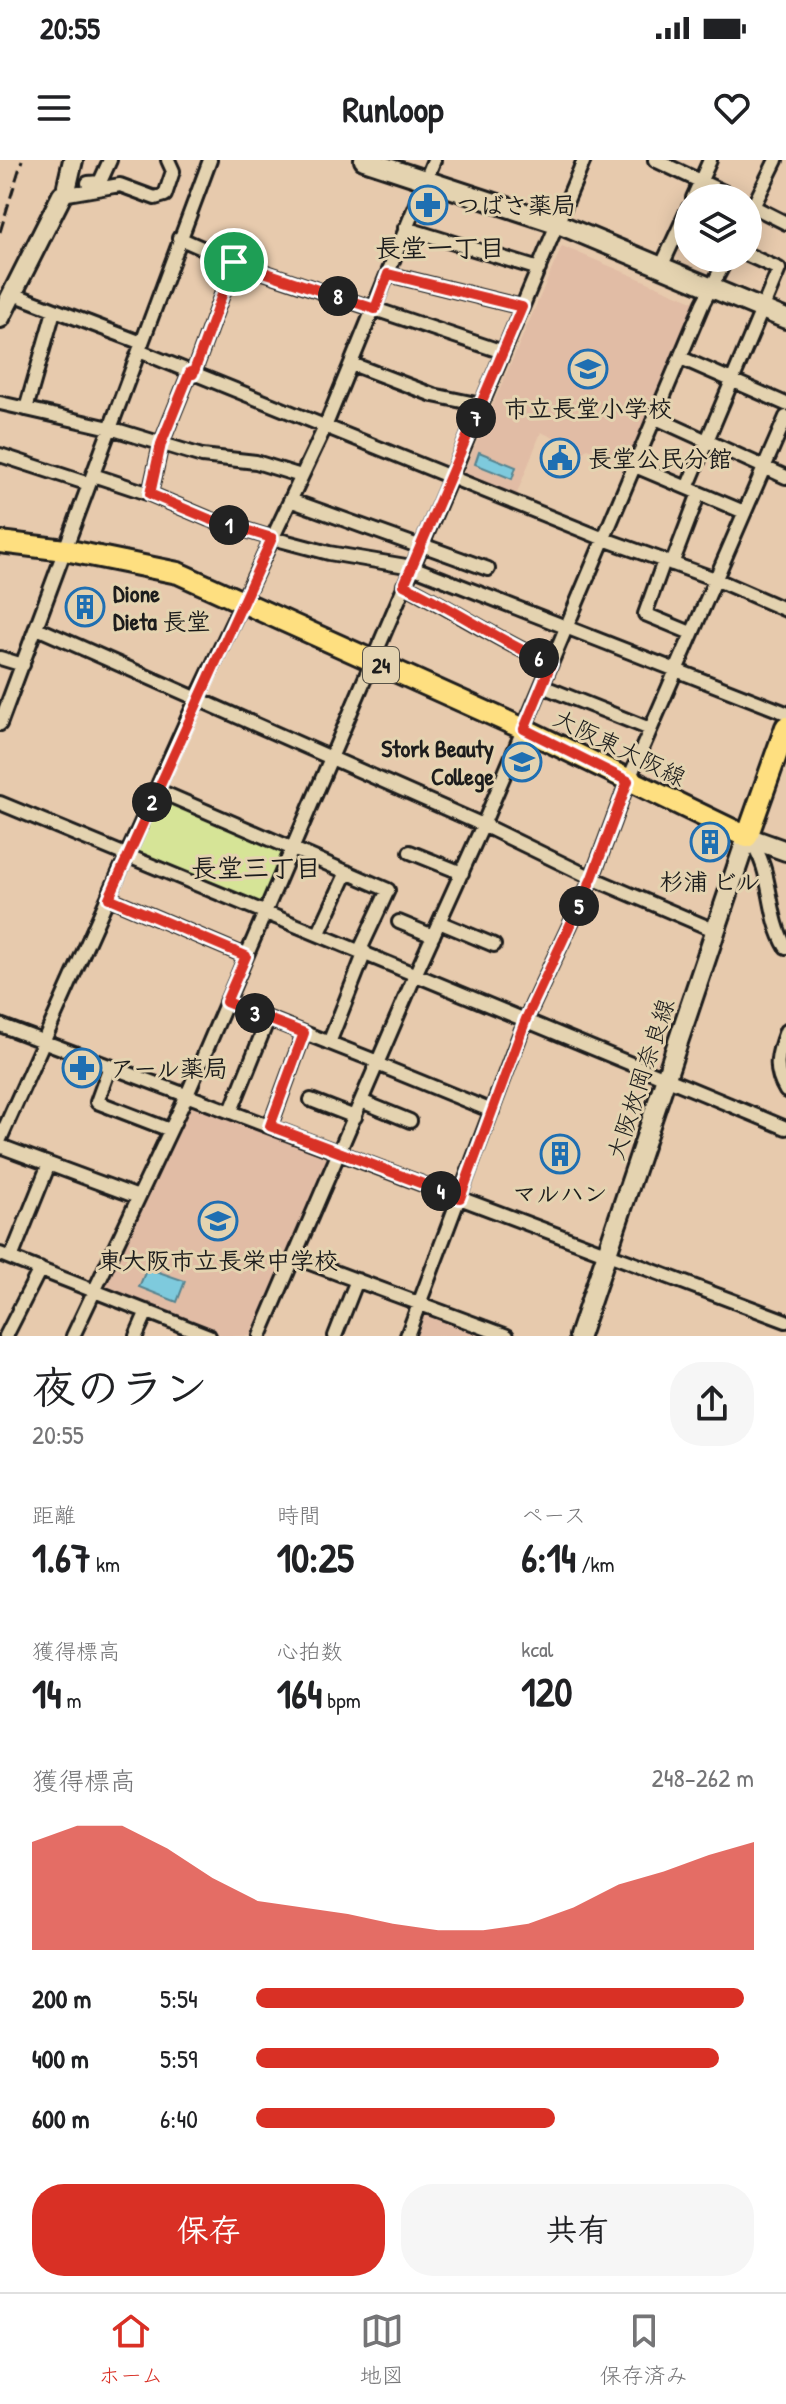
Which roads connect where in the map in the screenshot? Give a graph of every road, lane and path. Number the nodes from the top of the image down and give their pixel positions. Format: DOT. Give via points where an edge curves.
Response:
graph roads {
  1 [pos="73,160"];
  2 [pos="110,160"];
  3 [pos="168,160"];
  4 [pos="210,160"];
  5 [pos="364,160"];
  6 [pos="434,160"];
  7 [pos="584,160"];
  8 [pos="655,160"];
  9 [pos="710,160"];
  10 [pos="776,160"];
  11 [pos="424,179"];
  12 [pos="702,180"];
  13 [pos="700,184"];
  14 [pos="710,184"];
  15 [pos="762,186"];
  16 [pos="64,190"];
  17 [pos="762,214"];
  18 [pos="556,223"];
  19 [pos="786,223"];
  20 [pos="405,228"];
  21 [pos="179,238"];
  22 [pos="674,239"];
  23 [pos="762,261"];
  24 [pos="234,262"];
  25 [pos="661,267"];
  26 [pos="539,269"];
  27 [pos="720,272"];
  28 [pos="388,274"];
  29 [pos="711,288"];
  30 [pos="13,294"];
  31 [pos="522,307"];
  32 [pos="375,309"];
  33 [pos="761,309"];
  34 [pos="54,311"];
  35 [pos="0,318"];
  36 [pos="786,319"];
  37 [pos="140,347"];
  38 [pos="503,352"];
  39 [pos="681,358"];
  40 [pos="352,364"];
  41 [pos="192,373"];
  42 [pos="732,380"];
  43 [pos="0,403"];
  44 [pos="786,404"];
  45 [pos="481,405"];
  46 [pos="26,409"];
  47 [pos="786,417"];
  48 [pos="656,418"];
  49 [pos="325,427"];
  50 [pos="110,428"];
  51 [pos="706,441"];
  52 [pos="161,444"];
  53 [pos="0,455"];
  54 [pos="635,466"];
  55 [pos="764,467"];
  56 [pos="301,476"];
  57 [pos="451,477"];
  58 [pos="786,477"];
  59 [pos="91,480"];
  60 [pos="693,491"];
  61 [pos="150,494"];
  62 [pos="290,500"];
  63 [pos="744,512"];
  64 [pos="272,538"];
  65 [pos="604,539"];
  66 [pos="0,542"];
  67 [pos="421,546"];
  68 [pos="65,550"];
  69 [pos="668,563"];
  70 [pos="412,567"];
  71 [pos="488,569"];
  72 [pos="715,579"];
  73 [pos="404,585"];
  74 [pos="245,602"];
  75 [pos="786,610"];
  76 [pos="567,627"];
  77 [pos="37,628"];
  78 [pos="691,633"];
  79 [pos="0,658"];
  80 [pos="372,660"];
  81 [pos="551,664"];
  82 [pos="23,665"];
  83 [pos="675,671"];
  84 [pos="542,686"];
  85 [pos="197,698"];
  86 [pos="786,713"];
  87 [pos="0,724"];
  88 [pos="786,727"];
  89 [pos="524,729"];
  90 [pos="650,729"];
  91 [pos="781,755"];
  92 [pos="331,759"];
  93 [pos="628,781"];
  94 [pos="157,790"];
  95 [pos="0,803"];
  96 [pos="483,825"];
  97 [pos="747,837"];
  98 [pos="293,848"];
  99 [pos="786,851"];
  100 [pos="410,852"];
  101 [pos="129,855"];
  102 [pos="347,872"];
  103 [pos="462,873"];
  104 [pos="592,878"];
  105 [pos="109,898"];
  106 [pos="266,911"];
  107 [pos="399,922"];
  108 [pos="439,922"];
  109 [pos="714,930"];
  110 [pos="319,933"];
  111 [pos="433,936"];
  112 [pos="494,945"];
  113 [pos="786,947"];
  114 [pos="362,951"];
  115 [pos="246,956"];
  116 [pos="416,973"];
  117 [pos="226,1002"];
  118 [pos="268,1019"];
  119 [pos="526,1019"];
  120 [pos="0,1025"];
  121 [pos="786,1031"];
  122 [pos="304,1033"];
  123 [pos="45,1041"];
  124 [pos="329,1043"];
  125 [pos="378,1063"];
  126 [pos="110,1066"];
  127 [pos="666,1076"];
  128 [pos="786,1091"];
  129 [pos="187,1095"];
  130 [pos="311,1100"];
  131 [pos="361,1101"];
  132 [pos="231,1111"];
  133 [pos="492,1111"];
  134 [pos="355,1117"];
  135 [pos="410,1121"];
  136 [pos="270,1126"];
  137 [pos="786,1128"];
  138 [pos="170,1130"];
  139 [pos="0,1139"];
  140 [pos="0,1146"];
  141 [pos="340,1152"];
  142 [pos="49,1164"];
  143 [pos="138,1197"];
  144 [pos="460,1198"];
  145 [pos="607,1253"];
  146 [pos="6,1256"];
  147 [pos="294,1257"];
  148 [pos="40,1269"];
  149 [pos="357,1280"];
  150 [pos="94,1290"];
  151 [pos="421,1303"];
  152 [pos="147,1311"];
  153 [pos="786,1321"];
  154 [pos="6,1327"];
  155 [pos="73,1336"];
  156 [pos="136,1336"];
  157 [pos="209,1336"];
  158 [pos="260,1336"];
  159 [pos="335,1336"];
  160 [pos="407,1336"];
  161 [pos="507,1336"];
  162 [pos="579,1336"];
  1 -- 16 [label="street"];
  2 -- 16 [label="street" via="100,182"];
  3 -- 16 [label="street" via="173,171 165,195 155,198 120,185"];
  4 -- 21 [label="street"];
  5 -- 11 [label="street"];
  6 -- 11 [label="street"];
  7 -- 18 [label="street"];
  8 -- 12 [label="street"];
  9 -- 12 [label="street"];
  10 -- 15 [label="street"];
  11 -- 18 [label="street"];
  11 -- 20 [label="street"];
  12 -- 13 [label="street"];
  12 -- 14 [label="street"];
  16 -- 30 [label="street"];
  17 -- 19 [label="street"];
  18 -- 25 [label="street"];
  18 -- 26 [label="street"];
  20 -- 26 [label="street"];
  20 -- 28 [label="street"];
  21 -- 24 [label="street"];
  21 -- 37 [label="street"];
  22 -- 25 [label="street"];
  23 -- 33 [label="street" via="779,269"];
  24 -- 32 [label="street"];
  24 -- 41 [label="street"];
  25 -- 29 [label="street"];
  26 -- 31 [label="street"];
  27 -- 29 [label="street"];
  28 -- 31 [label="street"];
  28 -- 32 [label="street"];
  29 -- 33 [label="street"];
  29 -- 39 [label="street"];
  30 -- 34 [label="street"];
  30 -- 35 [label="street"];
  31 -- 38 [label="street"];
  32 -- 38 [label="street"];
  32 -- 40 [label="street"];
  33 -- 36 [label="street"];
  33 -- 42 [label="street"];
  34 -- 37 [label="street"];
  34 -- 46 [label="street"];
  37 -- 41 [label="street"];
  37 -- 50 [label="street"];
  38 -- 45 [label="street"];
  39 -- 42 [label="street"];
  39 -- 48 [label="street"];
  40 -- 45 [label="street" via="433,395"];
  40 -- 49 [label="street"];
  41 -- 49 [label="street"];
  41 -- 52 [label="street"];
  42 -- 44 [label="street"];
  42 -- 51 [label="street"];
  43 -- 46 [label="street"];
  45 -- 57 [label="street"];
  46 -- 50 [label="street"];
  47 -- 55 [label="street"];
  48 -- 51 [label="street"];
  48 -- 54 [label="street"];
  49 -- 56 [label="street"];
  49 -- 57 [label="street"];
  50 -- 52 [label="street"];
  50 -- 59 [label="street"];
  51 -- 55 [label="street"];
  51 -- 60 [label="street"];
  52 -- 56 [label="street"];
  52 -- 61 [label="street"];
  53 -- 59 [label="street"];
  54 -- 60 [label="street"];
  54 -- 65 [label="street"];
  55 -- 58 [label="street"];
  55 -- 63 [label="street"];
  56 -- 62 [label="street"];
  57 -- 65 [label="street"];
  57 -- 67 [label="street"];
  59 -- 61 [label="street"];
  59 -- 68 [label="street"];
  60 -- 63 [label="street"];
  60 -- 69 [label="street"];
  61 -- 64 [label="street"];
  62 -- 64 [label="street"];
  62 -- 67 [label="street"];
  63 -- 72 [label="street"];
  64 -- 70 [label="street"];
  64 -- 74 [label="street"];
  65 -- 69 [label="street"];
  65 -- 76 [label="street"];
  66 -- 68 [label="main road, 大阪東大阪線 / 24"];
  67 -- 70 [label="street"];
  67 -- 71 [label="street"];
  68 -- 74 [label="main road, 大阪東大阪線 / 24" via="178,573"];
  68 -- 77 [label="street"];
  69 -- 72 [label="street"];
  69 -- 78 [label="street" via="645,614"];
  70 -- 73 [label="street"];
  70 -- 76 [label="street"];
  72 -- 75 [label="street"];
  72 -- 78 [label="street"];
  73 -- 80 [label="street"];
  73 -- 81 [label="street"];
  74 -- 80 [label="main road, 大阪東大阪線 / 24"];
  74 -- 85 [label="street"];
  76 -- 81 [label="street"];
  76 -- 83 [label="street"];
  77 -- 82 [label="street"];
  77 -- 85 [label="street"];
  78 -- 83 [label="street"];
  79 -- 82 [label="street"];
  80 -- 89 [label="main road, 大阪東大阪線 / 24"];
  80 -- 92 [label="street"];
  81 -- 84 [label="street"];
  82 -- 87 [label="street"];
  83 -- 86 [label="street"];
  83 -- 90 [label="street"];
  84 -- 89 [label="street"];
  84 -- 90 [label="street"];
  85 -- 92 [label="street"];
  85 -- 94 [label="street"];
  88 -- 91 [label="main road"];
  89 -- 93 [label="main road, 大阪東大阪線 / 24"];
  89 -- 96 [label="street"];
  90 -- 93 [label="street"];
  91 -- 97 [label="main road"];
  92 -- 96 [label="street"];
  92 -- 98 [label="street"];
  93 -- 97 [label="main road, 大阪東大阪線 / 24"];
  93 -- 104 [label="street"];
  94 -- 98 [label="street"];
  94 -- 101 [label="street"];
  95 -- 101 [label="street"];
  96 -- 103 [label="street"];
  96 -- 104 [label="street"];
  97 -- 99 [label="street"];
  97 -- 109 [label="street, 大阪枚岡奈良線"];
  97 -- 113 [label="street" via="763,864"];
  98 -- 102 [label="street"];
  98 -- 106 [label="street"];
  100 -- 103 [label="street"];
  101 -- 105 [label="street"];
  101 -- 106 [label="street"];
  102 -- 110 [label="street"];
  102 -- 114 [label="street" via="388,890"];
  103 -- 108 [label="street"];
  104 -- 109 [label="street"];
  104 -- 119 [label="street"];
  105 -- 115 [label="street"];
  105 -- 123 [label="street"];
  106 -- 110 [label="street"];
  106 -- 115 [label="street"];
  107 -- 111 [label="street"];
  108 -- 111 [label="street"];
  108 -- 112 [label="street"];
  109 -- 127 [label="street, 大阪枚岡奈良線"];
  110 -- 114 [label="street"];
  111 -- 116 [label="street"];
  114 -- 116 [label="street"];
  114 -- 124 [label="street"];
  115 -- 117 [label="street"];
  116 -- 119 [label="street"];
  116 -- 125 [label="street"];
  117 -- 118 [label="street"];
  117 -- 129 [label="street"];
  118 -- 122 [label="street"];
  118 -- 132 [label="street"];
  119 -- 127 [label="street"];
  119 -- 133 [label="street"];
  120 -- 123 [label="street"];
  121 -- 128 [label="street" via="776,1075"];
  122 -- 124 [label="street"];
  122 -- 136 [label="street"];
  123 -- 126 [label="street"];
  123 -- 139 [label="street"];
  124 -- 125 [label="street"];
  125 -- 131 [label="street"];
  125 -- 133 [label="street"];
  126 -- 129 [label="street"];
  126 -- 138 [label="street" via="97,1102"];
  127 -- 137 [label="street"];
  127 -- 145 [label="street, 大阪枚岡奈良線"];
  129 -- 132 [label="street"];
  129 -- 138 [label="street"];
  130 -- 134 [label="street"];
  131 -- 134 [label="street"];
  131 -- 135 [label="street"];
  132 -- 136 [label="street"];
  133 -- 144 [label="street"];
  134 -- 141 [label="street"];
  136 -- 141 [label="street"];
  138 -- 143 [label="street"];
  140 -- 142 [label="street"];
  141 -- 144 [label="street"];
  141 -- 147 [label="street"];
  142 -- 143 [label="street"];
  142 -- 146 [label="street"];
  143 -- 150 [label="street"];
  144 -- 145 [label="street"];
  144 -- 151 [label="street"];
  145 -- 153 [label="street"];
  145 -- 162 [label="street, 大阪枚岡奈良線"];
  146 -- 148 [label="street"];
  147 -- 149 [label="street"];
  147 -- 158 [label="street"];
  148 -- 150 [label="street"];
  148 -- 154 [label="street"];
  149 -- 151 [label="street"];
  149 -- 159 [label="street"];
  150 -- 152 [label="street"];
  150 -- 155 [label="street"];
  151 -- 160 [label="street"];
  151 -- 161 [label="street"];
  152 -- 156 [label="street"];
  152 -- 157 [label="street"];
}
